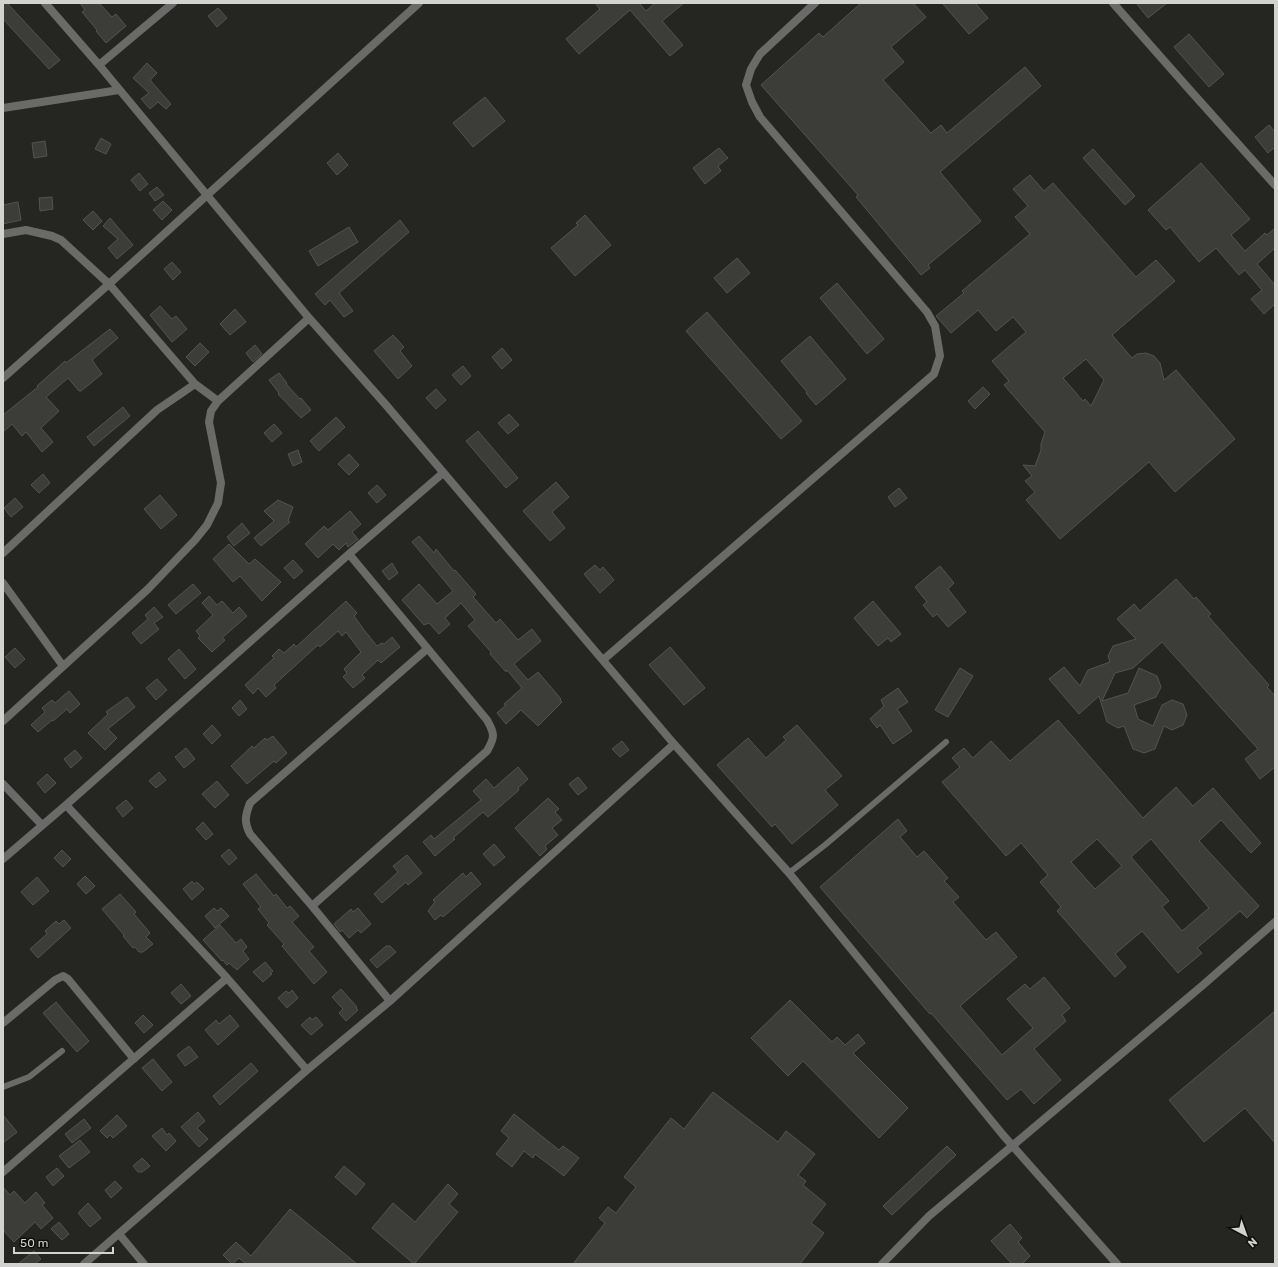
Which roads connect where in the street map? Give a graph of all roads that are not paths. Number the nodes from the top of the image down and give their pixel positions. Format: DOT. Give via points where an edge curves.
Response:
graph roads {
  1 [pos="45,3"];
  2 [pos="173,3"];
  3 [pos="419,3"];
  4 [pos="815,3"];
  5 [pos="1113,3"];
  6 [pos="99,65"];
  7 [pos="119,90"];
  8 [pos="3,108"];
  9 [pos="1275,185"];
  10 [pos="206,195"];
  11 [pos="3,234"];
  12 [pos="109,284"];
  13 [pos="309,318"];
  14 [pos="3,378"];
  15 [pos="195,384"];
  16 [pos="218,401"];
  17 [pos="443,473"];
  18 [pos="3,554"];
  19 [pos="349,554"];
  20 [pos="3,583"];
  21 [pos="427,649"];
  22 [pos="603,660"];
  23 [pos="63,666"];
  24 [pos="3,722"];
  25 [pos="946,742"];
  26 [pos="674,744"];
  27 [pos="3,784"];
  28 [pos="66,805"];
  29 [pos="42,825"];
  30 [pos="3,859"];
  31 [pos="790,873"];
  32 [pos="312,906"];
  33 [pos="1275,922"];
  34 [pos="227,978"];
  35 [pos="390,1001"];
  36 [pos="3,1023"];
  37 [pos="62,1051"];
  38 [pos="134,1059"];
  39 [pos="307,1070"];
  40 [pos="3,1087"];
  41 [pos="1012,1145"];
  42 [pos="3,1172"];
  43 [pos="119,1234"];
  44 [pos="84,1264"];
  45 [pos="144,1264"];
  46 [pos="882,1264"];
  47 [pos="1117,1264"];
  1 -- 6 [label="street"];
  2 -- 6 [label="street"];
  3 -- 10 [label="street"];
  4 -- 22 [label="street" via="760,54 751,69 746,85 752,102 760,116 927,312 935,326 940,356 934,374"];
  5 -- 9 [label="street"];
  6 -- 7 [label="street"];
  7 -- 8 [label="street"];
  7 -- 10 [label="street"];
  10 -- 12 [label="street"];
  10 -- 13 [label="street"];
  11 -- 12 [label="street" via="26,230 61,240"];
  12 -- 14 [label="street"];
  12 -- 15 [label="street"];
  13 -- 16 [label="street"];
  13 -- 17 [label="street"];
  15 -- 16 [label="street"];
  15 -- 18 [label="street" via="157,410"];
  16 -- 23 [label="street" via="211,411 209,422 221,483 218,503 207,525 148,589"];
  17 -- 19 [label="street"];
  17 -- 22 [label="street"];
  19 -- 21 [label="street"];
  19 -- 28 [label="street"];
  20 -- 23 [label="street"];
  21 -- 32 [label="street" via="487,720 493,732 493,741 488,751"];
  21 -- 32 [label="street" via="250,803 246,814 246,825 250,834"];
  22 -- 26 [label="street"];
  23 -- 24 [label="street"];
  25 -- 31 [label="lane"];
  26 -- 31 [label="street"];
  26 -- 35 [label="street"];
  27 -- 29 [label="street"];
  28 -- 29 [label="street"];
  28 -- 34 [label="street"];
  29 -- 30 [label="street"];
  31 -- 41 [label="street"];
  32 -- 35 [label="street"];
  33 -- 41 [label="street"];
  34 -- 38 [label="street"];
  34 -- 39 [label="street"];
  35 -- 39 [label="street"];
  36 -- 38 [label="street" via="63,976"];
  37 -- 40 [label="lane" via="29,1077"];
  38 -- 42 [label="street"];
  39 -- 43 [label="street"];
  41 -- 46 [label="street" via="928,1216"];
  41 -- 47 [label="street"];
  43 -- 44 [label="street"];
  43 -- 45 [label="street"];
}
